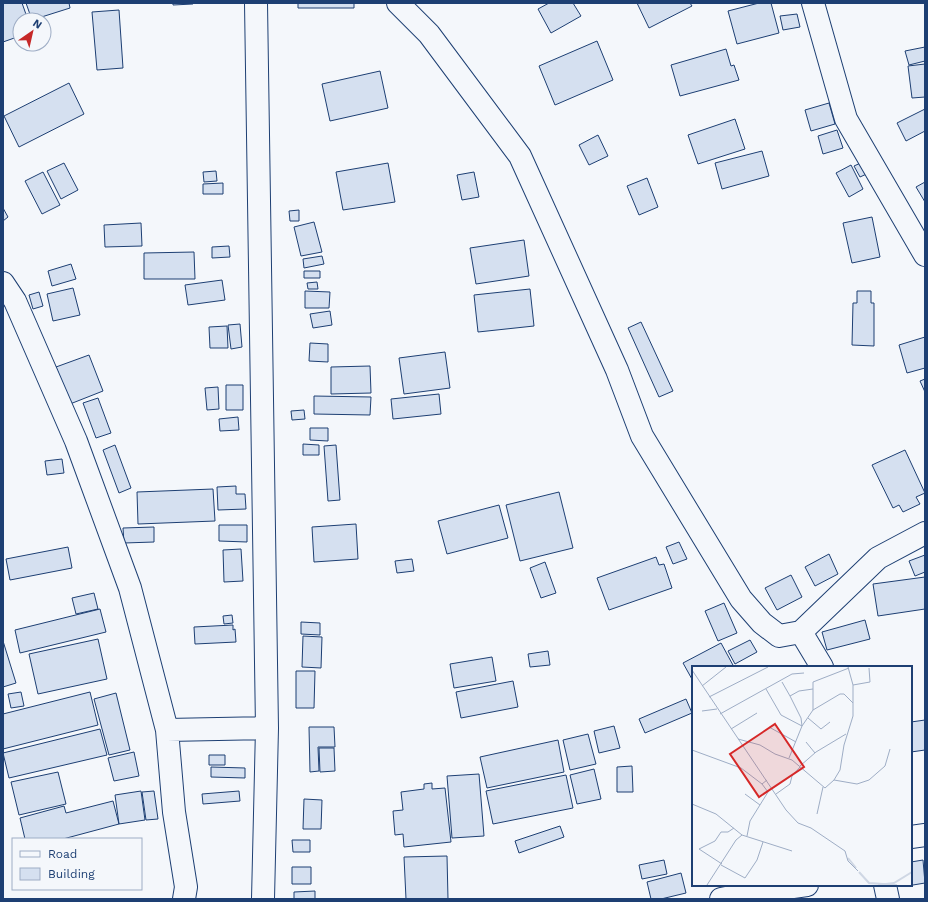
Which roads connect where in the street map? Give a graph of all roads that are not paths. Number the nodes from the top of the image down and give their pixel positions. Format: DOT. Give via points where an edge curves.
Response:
graph roads {
  1 [pos="256,3"];
  2 [pos="398,3"];
  3 [pos="813,3"];
  4 [pos="925,255"];
  5 [pos="3,283"];
  6 [pos="925,533"];
  7 [pos="800,632"];
  8 [pos="821,666"];
  9 [pos="267,728"];
  10 [pos="167,730"];
  11 [pos="925,835"];
  12 [pos="912,837"];
  13 [pos="800,886"];
  14 [pos="885,886"];
  15 [pos="184,899"];
  16 [pos="263,899"];
  17 [pos="721,899"];
  18 [pos="888,899"];
  1 -- 9 [label="street"];
  2 -- 7 [label="street" via="429,34 520,156 617,370 642,436 741,599 762,623 779,636"];
  3 -- 4 [label="street" via="846,119"];
  5 -- 10 [label="street" via="15,301 76,441 130,588"];
  6 -- 7 [label="street" via="878,558"];
  7 -- 8 [label="street"];
  9 -- 10 [label="street"];
  9 -- 16 [label="street"];
  10 -- 15 [label="street" via="174,812 186,887"];
  11 -- 12 [label="street"];
  13 -- 17 [label="street"];
  14 -- 18 [label="street"];
}
